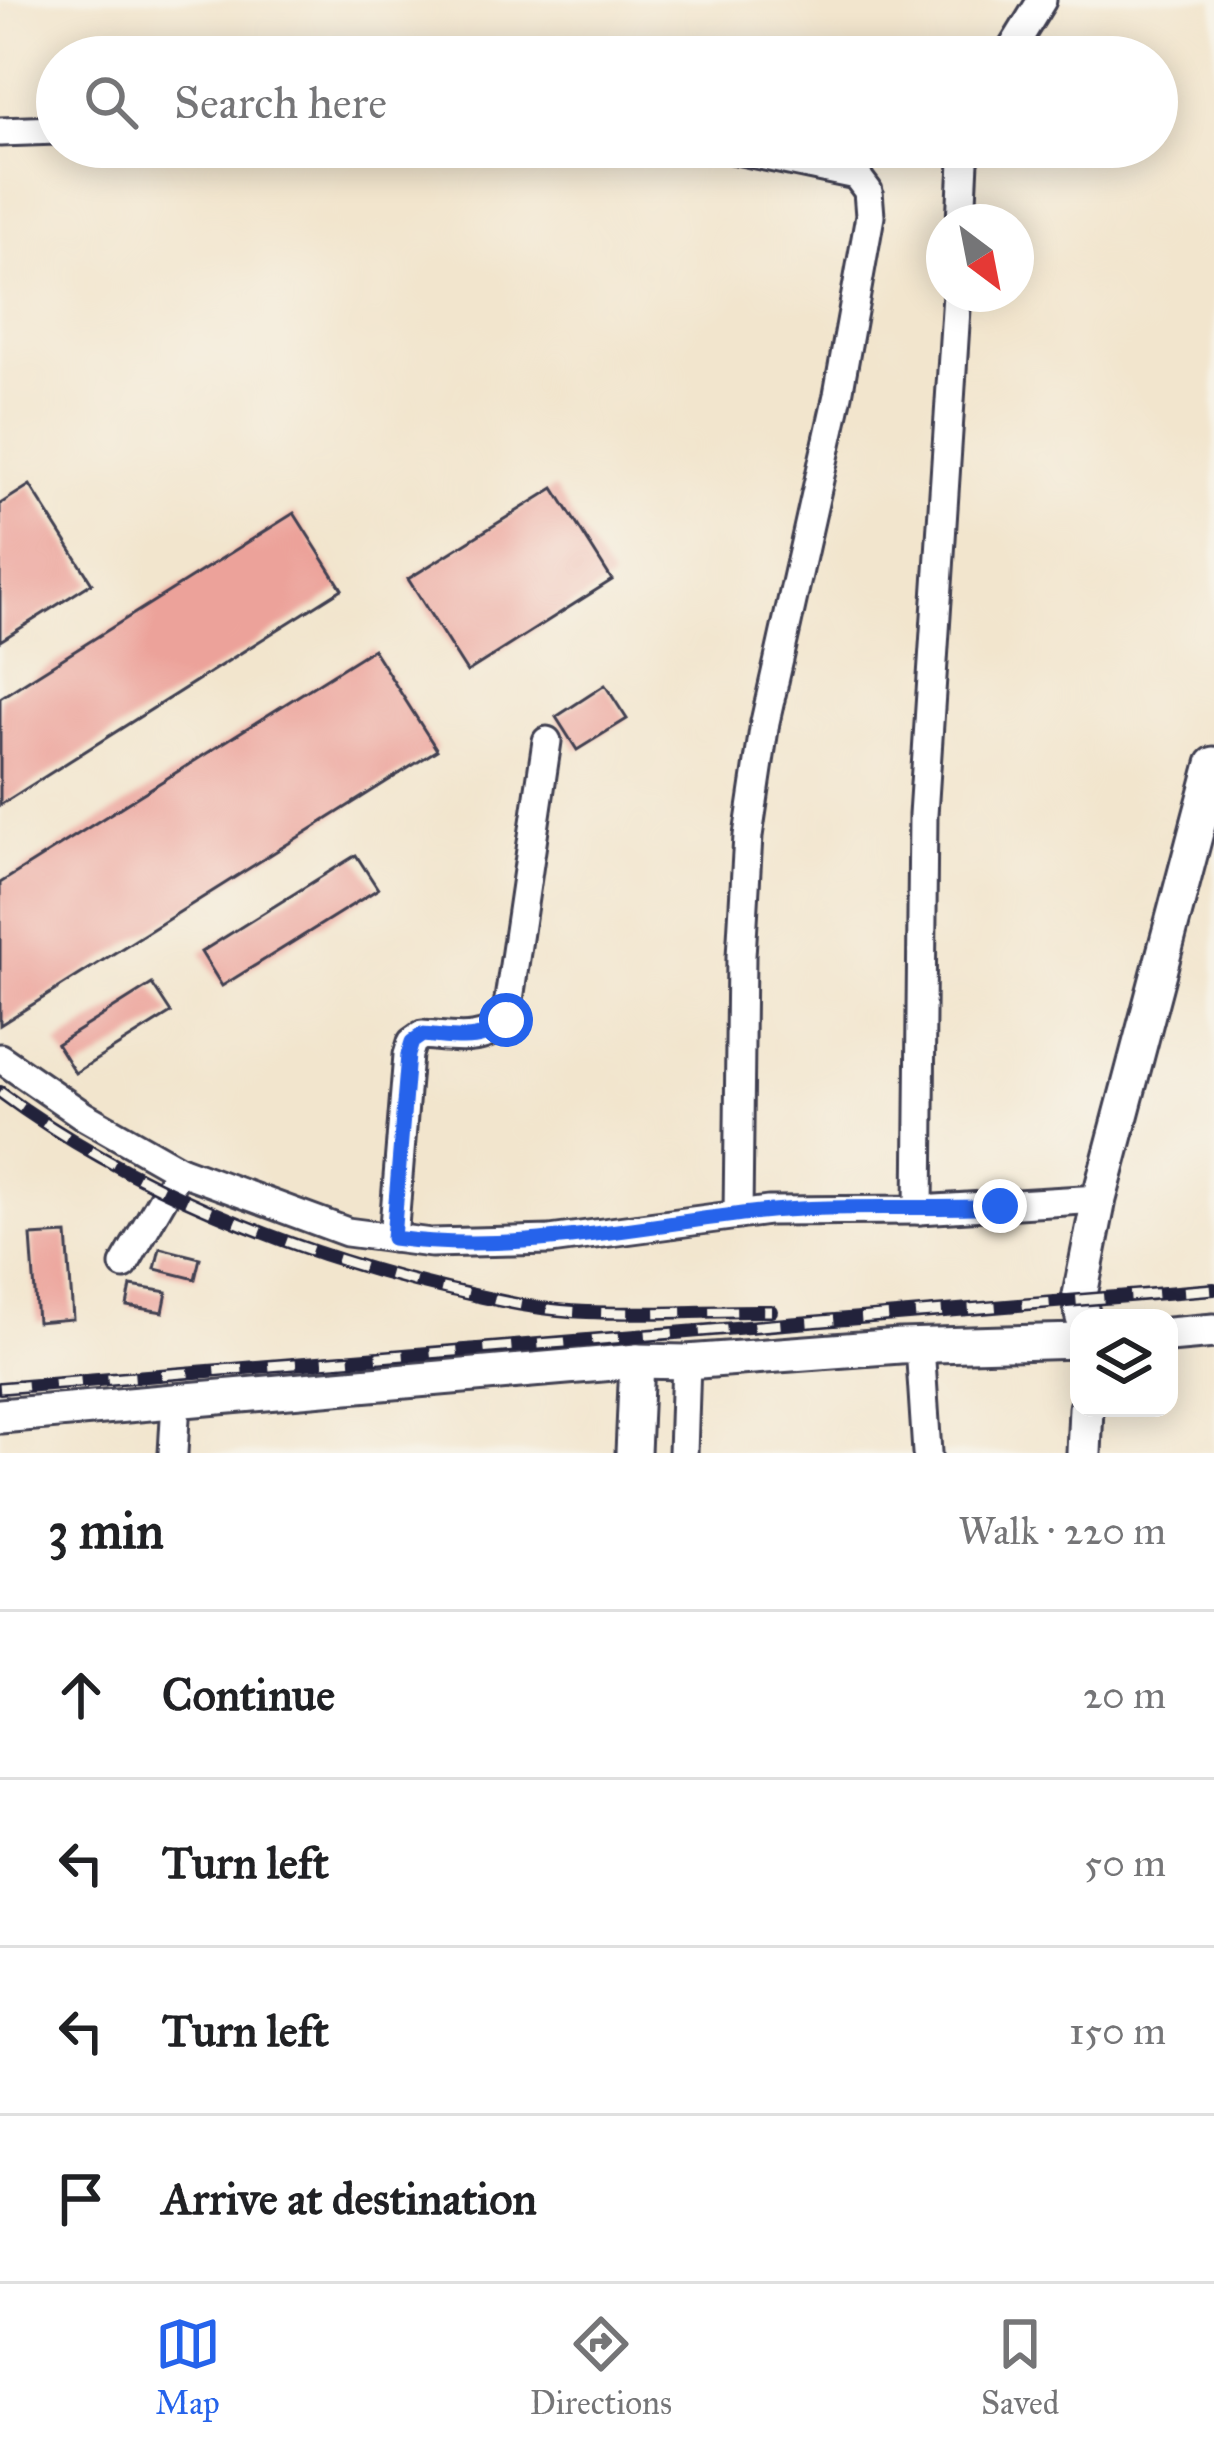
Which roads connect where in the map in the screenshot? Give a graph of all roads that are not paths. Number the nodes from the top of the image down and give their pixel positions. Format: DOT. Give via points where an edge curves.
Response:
graph roads {
  1 [pos="1042,0"];
  2 [pos="1020,36"];
  3 [pos="36,131"];
  4 [pos="0,132"];
  5 [pos="822,168"];
  6 [pos="964,168"];
  7 [pos="962,204"];
  8 [pos="956,312"];
  9 [pos="547,741"];
  10 [pos="1214,764"];
  11 [pos="0,1058"];
  12 [pos="179,1170"];
  13 [pos="1099,1199"];
  14 [pos="920,1210"];
  15 [pos="738,1215"];
  16 [pos="393,1238"];
  17 [pos="124,1265"];
  18 [pos="1081,1309"];
  19 [pos="1214,1331"];
  20 [pos="1178,1334"];
  21 [pos="1070,1341"];
  22 [pos="920,1346"];
  23 [pos="637,1361"];
  24 [pos="686,1362"];
  25 [pos="176,1401"];
  26 [pos="0,1416"];
  27 [pos="1086,1417"];
  28 [pos="173,1453"];
  29 [pos="633,1453"];
  30 [pos="682,1453"];
  31 [pos="927,1453"];
  32 [pos="1084,1453"];
  1 -- 2 [label="street"];
  3 -- 4 [label="street"];
  5 -- 15 [label="street" via="856,175 868,191 870,216 748,836"];
  6 -- 7 [label="street"];
  8 -- 14 [label="street" via="923,815"];
  9 -- 16 [label="street" via="506,1020 478,1039 422,1035 412,1042"];
  10 -- 13 [label="main road"];
  11 -- 12 [label="street"];
  12 -- 16 [label="street" via="347,1232"];
  12 -- 17 [label="street"];
  13 -- 14 [label="street"];
  13 -- 18 [label="main road"];
  14 -- 15 [label="street"];
  15 -- 16 [label="street" via="550,1240"];
  19 -- 20 [label="main road"];
  21 -- 22 [label="main road"];
  22 -- 24 [label="main road"];
  22 -- 31 [label="street"];
  23 -- 24 [label="main road"];
  23 -- 25 [label="main road"];
  23 -- 29 [label="main road"];
  24 -- 30 [label="street"];
  25 -- 26 [label="main road"];
  25 -- 28 [label="street"];
  27 -- 32 [label="main road"];
}
